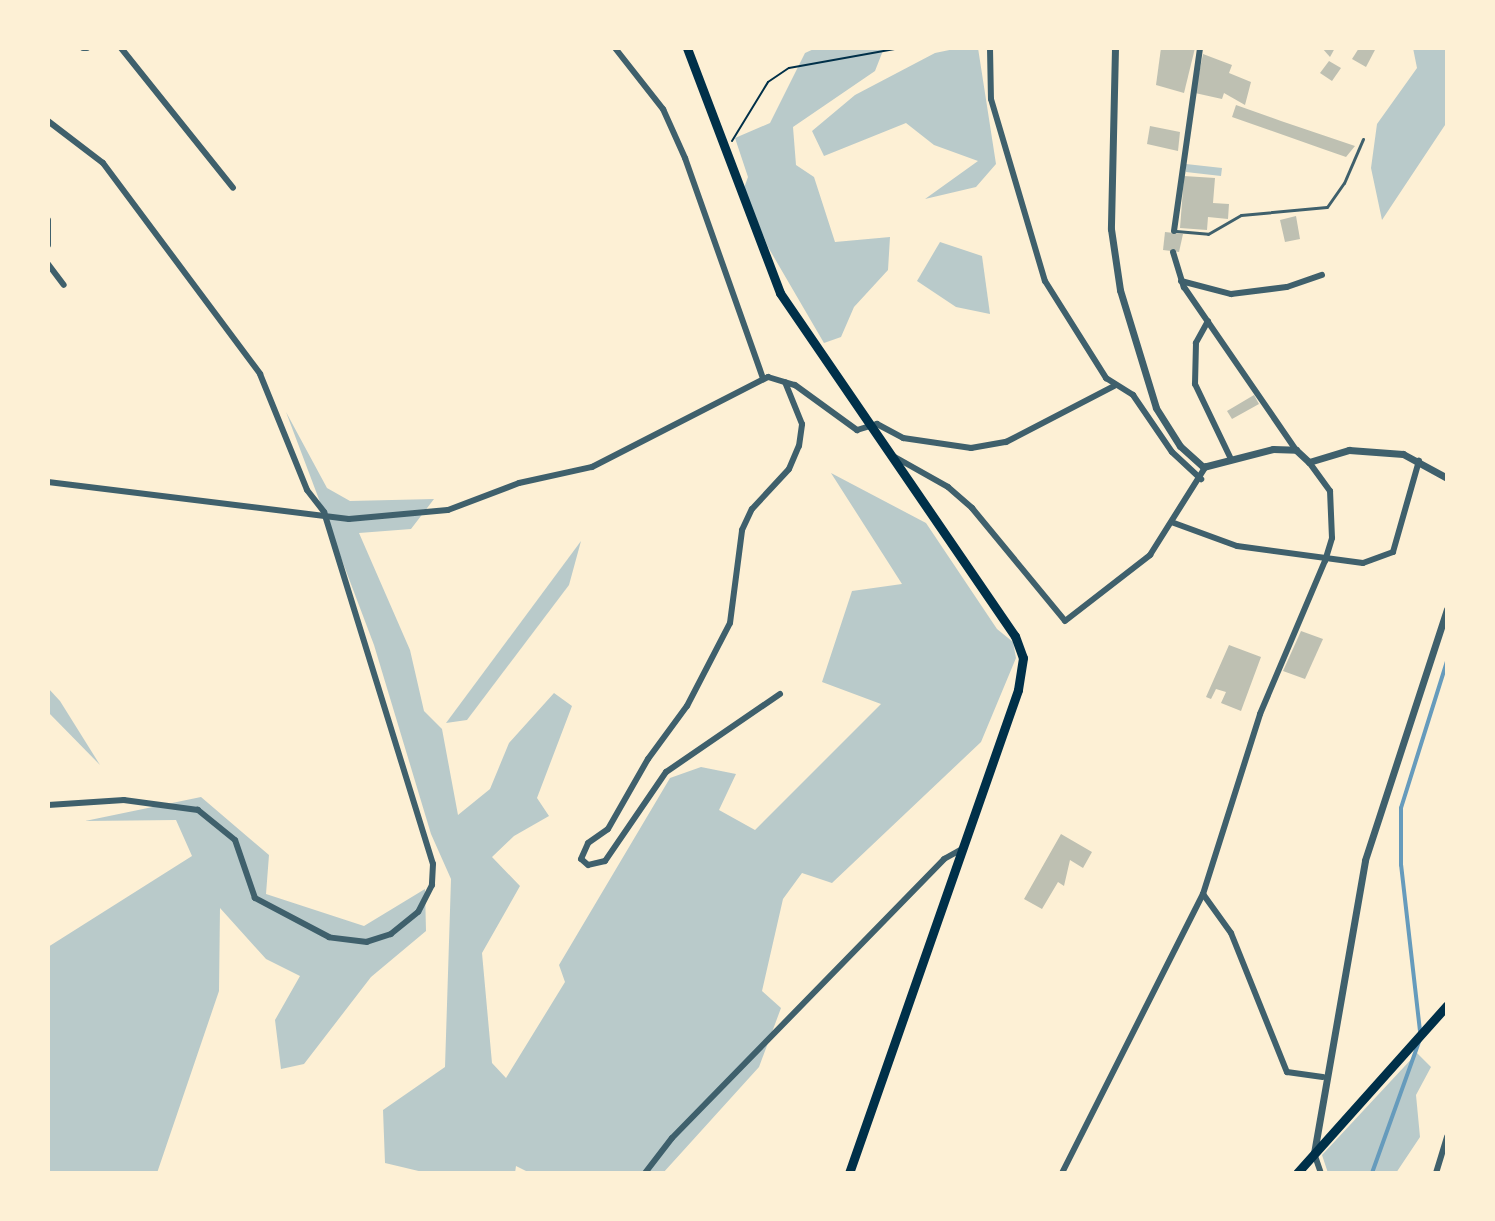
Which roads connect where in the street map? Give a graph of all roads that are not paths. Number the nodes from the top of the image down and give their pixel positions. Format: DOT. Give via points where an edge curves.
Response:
graph roads {
  1 [pos="121,48"];
  2 [pos="615,48"];
  3 [pos="687,48"];
  4 [pos="990,48"];
  5 [pos="1114,48"];
  6 [pos="1200,48"];
  7 [pos="48,121"];
  8 [pos="1363,139"];
  9 [pos="233,188"];
  10 [pos="48,220"];
  11 [pos="1174,231"];
  12 [pos="48,245"];
  13 [pos="1173,252"];
  14 [pos="48,264"];
  15 [pos="1322,275"];
  16 [pos="1181,280"];
  17 [pos="64,285"];
  18 [pos="1208,321"];
  19 [pos="763,378"];
  20 [pos="785,382"];
  21 [pos="1114,386"];
  22 [pos="870,429"];
  23 [pos="1296,450"];
  24 [pos="886,452"];
  25 [pos="1230,457"];
  26 [pos="1419,461"];
  27 [pos="1309,462"];
  28 [pos="1200,467"];
  29 [pos="1447,478"];
  30 [pos="48,482"];
  31 [pos="324,512"];
  32 [pos="1174,523"];
  33 [pos="1326,558"];
  34 [pos="1447,609"];
  35 [pos="780,694"];
  36 [pos="48,805"];
  37 [pos="962,849"];
  38 [pos="1203,894"];
  39 [pos="1447,1005"];
  40 [pos="1323,1077"];
  41 [pos="1447,1137"];
  42 [pos="1314,1154"];
  43 [pos="645,1173"];
  44 [pos="849,1173"];
  45 [pos="1062,1173"];
  46 [pos="1297,1173"];
  47 [pos="1321,1173"];
  48 [pos="1436,1173"];
  1 -- 9 [label="street"];
  2 -- 19 [label="street" via="663,109"];
  3 -- 22 [label="main road" via="769,272"];
  4 -- 21 [label="street" via="991,99 1034,252 1055,301"];
  5 -- 28 [label="street" via="1111,229 1120,290 1156,408"];
  6 -- 11 [label="street"];
  7 -- 31 [label="street" via="103,163 260,374 307,490"];
  8 -- 11 [label="lane" via="1344,183 1327,207 1241,214 1208,234"];
  10 -- 12 [label="street"];
  13 -- 16 [label="street"];
  14 -- 17 [label="street"];
  15 -- 16 [label="street" via="1287,287 1230,294"];
  16 -- 18 [label="street"];
  18 -- 23 [label="street"];
  18 -- 25 [label="street" via="1196,343 1195,384"];
  19 -- 20 [label="street"];
  19 -- 31 [label="street" via="592,467 519,483 448,510 349,519"];
  20 -- 22 [label="street" via="857,430"];
  20 -- 35 [label="street" via="802,424 799,446 789,469 752,509 742,530 730,623 687,706 648,759 609,830 588,843 581,859 588,865 605,861 666,772"];
  21 -- 22 [label="street" via="991,446 957,447 903,438 876,424"];
  21 -- 28 [label="street" via="1133,395 1172,452"];
  22 -- 24 [label="main road"];
  23 -- 25 [label="street"];
  23 -- 27 [label="street"];
  24 -- 32 [label="street" via="939,481 972,508 1065,621 1150,555"];
  24 -- 37 [label="main road" via="1015,636 1023,658 1018,690"];
  25 -- 28 [label="street"];
  26 -- 27 [label="street" via="1368,450"];
  26 -- 29 [label="street"];
  26 -- 33 [label="street" via="1393,552 1363,563"];
  27 -- 33 [label="street" via="1330,491 1332,538"];
  28 -- 32 [label="street" via="1201,479"];
  30 -- 31 [label="street"];
  31 -- 36 [label="street" via="433,864 432,885 418,912 391,934 367,942 329,937 255,898 235,840 198,810 124,800"];
  32 -- 33 [label="street" via="1237,546"];
  33 -- 38 [label="street" via="1260,714"];
  34 -- 40 [label="street" via="1365,860"];
  37 -- 43 [label="street" via="944,859 672,1138"];
  37 -- 44 [label="main road"];
  38 -- 40 [label="street" via="1231,933 1287,1072"];
  38 -- 45 [label="street"];
  39 -- 42 [label="main road"];
  40 -- 42 [label="street"];
  41 -- 48 [label="street"];
  42 -- 46 [label="main road"];
  42 -- 47 [label="street"];
}
